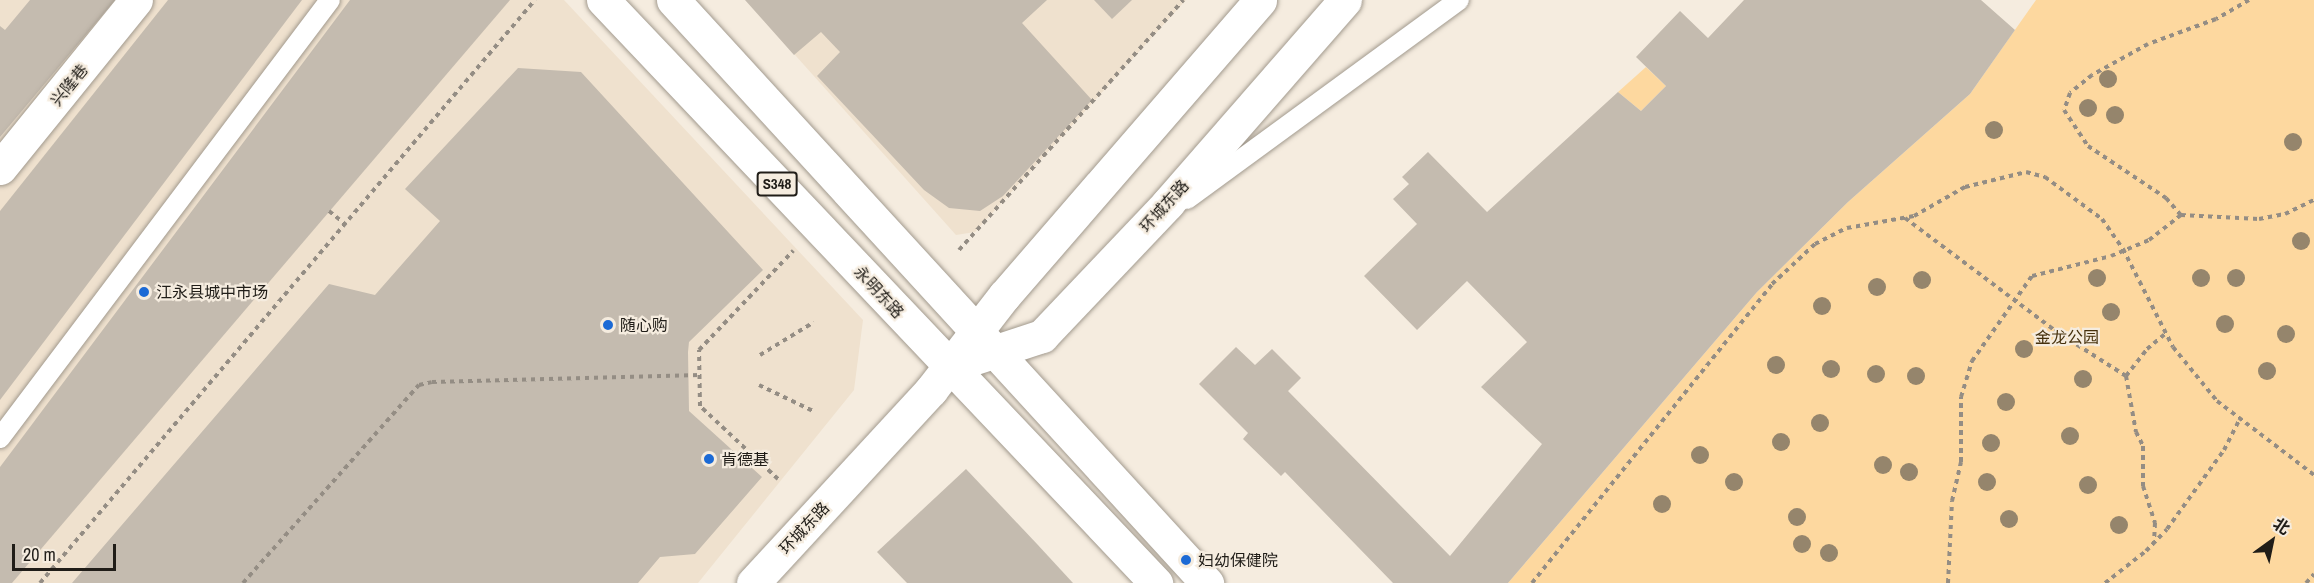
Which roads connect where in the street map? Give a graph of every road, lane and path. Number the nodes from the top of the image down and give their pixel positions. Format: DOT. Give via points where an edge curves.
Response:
graph roads {
  1 [pos="136,0"];
  2 [pos="330,0"];
  3 [pos="535,0"];
  4 [pos="603,0"];
  5 [pos="673,0"];
  6 [pos="1183,0"];
  7 [pos="1260,0"];
  8 [pos="1345,0"];
  9 [pos="1459,0"];
  10 [pos="2249,0"];
  11 [pos="0,168"];
  12 [pos="2314,200"];
  13 [pos="329,211"];
  14 [pos="2181,215"];
  15 [pos="1904,218"];
  16 [pos="345,224"];
  17 [pos="1130,243"];
  18 [pos="796,248"];
  19 [pos="959,250"];
  20 [pos="2123,250"];
  21 [pos="2014,300"];
  22 [pos="814,322"];
  23 [pos="2166,333"];
  24 [pos="985,341"];
  25 [pos="760,355"];
  26 [pos="951,367"];
  27 [pos="700,375"];
  28 [pos="2126,376"];
  29 [pos="759,385"];
  30 [pos="815,412"];
  31 [pos="2240,418"];
  32 [pos="0,438"];
  33 [pos="2314,475"];
  34 [pos="778,479"];
  35 [pos="2154,544"];
  36 [pos="2314,574"];
  37 [pos="40,583"];
  38 [pos="243,583"];
  39 [pos="753,583"];
  40 [pos="1156,583"];
  41 [pos="1207,583"];
  42 [pos="1532,583"];
  43 [pos="1948,583"];
  44 [pos="2105,583"];
  45 [pos="2306,583"];
  1 -- 11 [label="main road, 兴隆巷"];
  2 -- 32 [label="lane"];
  3 -- 16 [label="path"];
  4 -- 26 [label="main road, 永明东路 / S348"];
  5 -- 24 [label="main road, S348"];
  6 -- 19 [label="path"];
  7 -- 24 [label="main road, 环城东路"];
  8 -- 17 [label="main road, 环城东路"];
  9 -- 17 [label="lane"];
  10 -- 14 [label="path" via="2216,19 2148,44 2092,75 2070,93 2064,110 2088,146 2166,198"];
  12 -- 14 [label="path" via="2285,214 2259,219"];
  13 -- 16 [label="path"];
  14 -- 20 [label="path" via="2149,240"];
  15 -- 20 [label="path" via="1965,187 2026,172 2045,177 2086,204 2102,219"];
  15 -- 21 [label="path"];
  15 -- 42 [label="path" via="1847,228 1815,244 1772,284"];
  16 -- 37 [label="path"];
  17 -- 24 [label="main road, 环城东路" via="1042,336"];
  18 -- 27 [label="path" via="704,341 699,350"];
  20 -- 21 [label="path" via="2032,276"];
  20 -- 23 [label="path"];
  21 -- 28 [label="path"];
  21 -- 43 [label="path" via="1966,375 1961,397 1961,462 1952,501"];
  22 -- 25 [label="path"];
  23 -- 28 [label="path" via="2147,349"];
  23 -- 31 [label="path" via="2217,401"];
  24 -- 26 [label="main road, 环城东路"];
  24 -- 41 [label="main road, S348"];
  26 -- 39 [label="main road, 环城东路"];
  26 -- 40 [label="main road, 永明东路 / S348"];
  27 -- 34 [label="path" via="700,406 706,415"];
  27 -- 38 [label="path" via="419,385"];
  28 -- 35 [label="path" via="2136,432 2143,446 2143,486 2155,524"];
  29 -- 30 [label="path"];
  31 -- 33 [label="path"];
  31 -- 35 [label="path" via="2224,450"];
  35 -- 44 [label="path"];
  36 -- 45 [label="path"];
}
